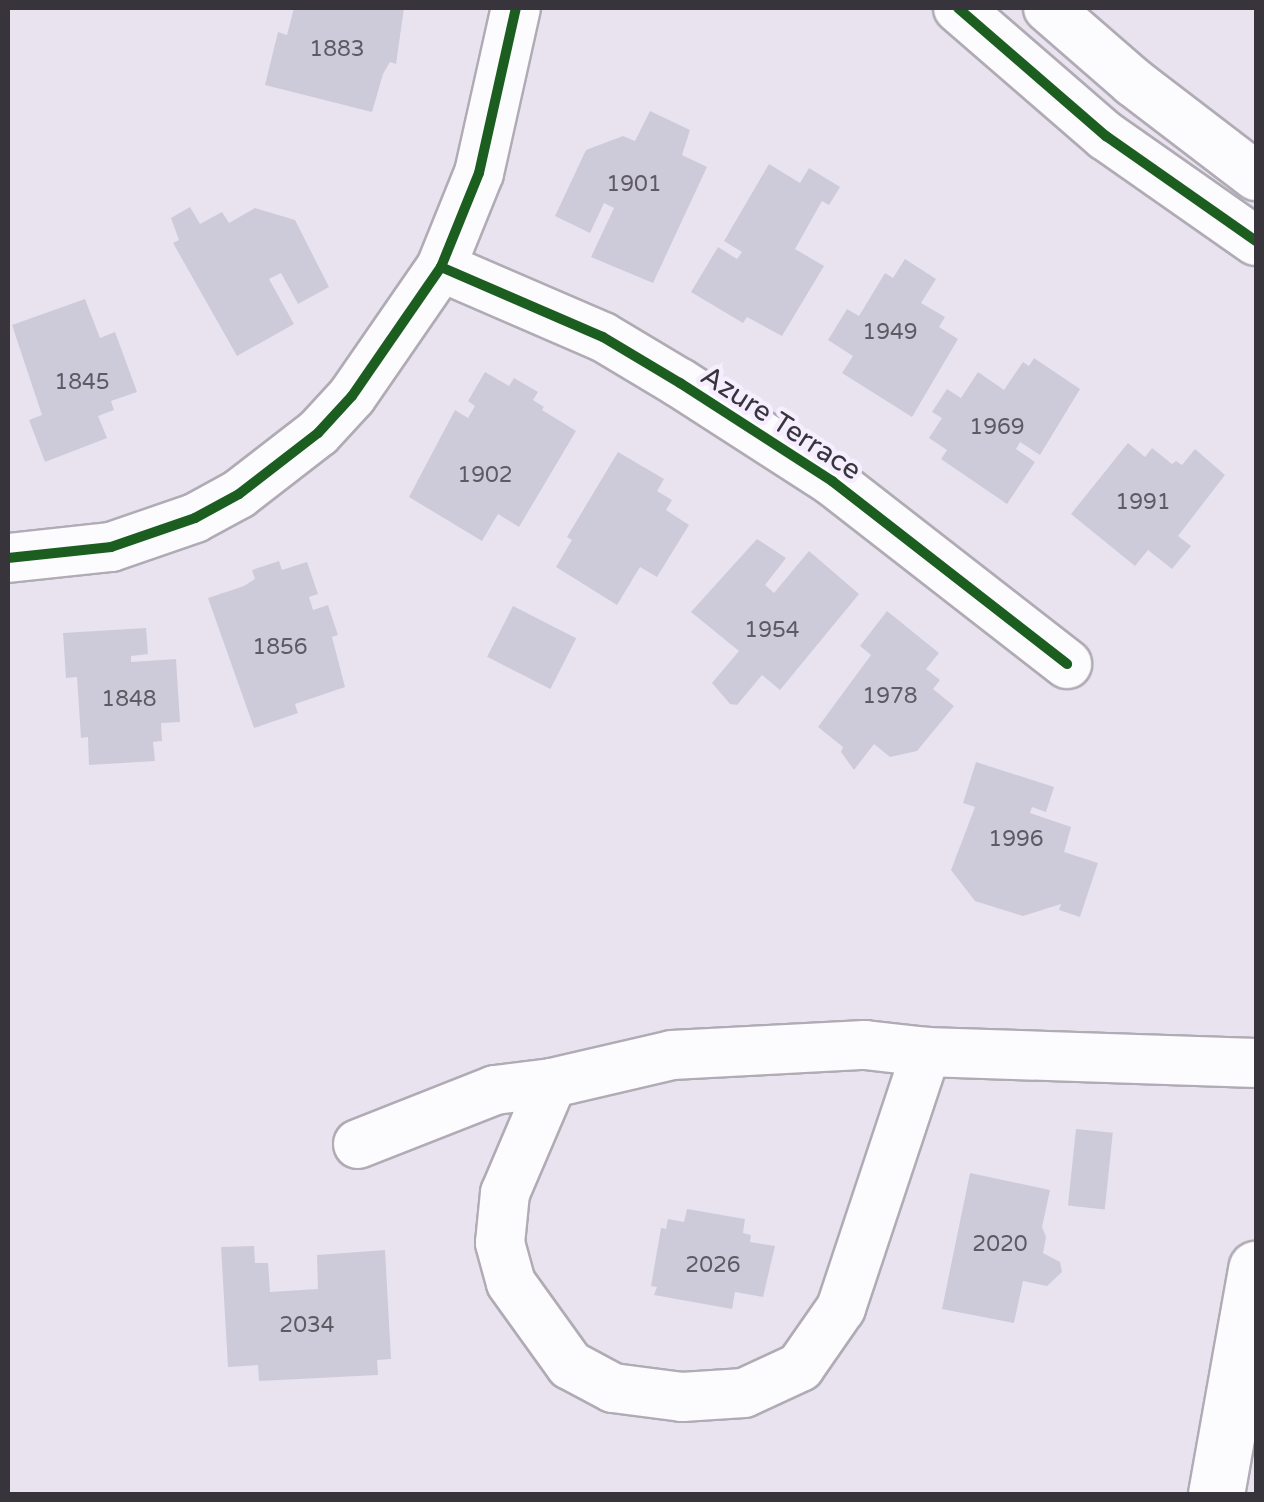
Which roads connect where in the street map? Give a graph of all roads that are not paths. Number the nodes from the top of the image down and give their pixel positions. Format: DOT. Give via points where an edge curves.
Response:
graph roads {
  1 [pos="516,8"];
  2 [pos="958,8"];
  3 [pos="1048,8"];
  4 [pos="1256,176"];
  5 [pos="1256,241"];
  6 [pos="441,267"];
  7 [pos="8,558"];
  8 [pos="1067,664"];
  9 [pos="926,1052"];
  10 [pos="1256,1063"];
  11 [pos="552,1083"];
  12 [pos="358,1144"];
  13 [pos="1256,1269"];
  14 [pos="1242,1420"];
  15 [pos="1216,1494"];
  1 -- 6 [label="street" via="479,172"];
  2 -- 5 [label="street" via="1106,136"];
  3 -- 4 [label="street"];
  6 -- 7 [label="street" via="352,396 318,433 239,494 195,518 112,546"];
  6 -- 8 [label="street, Azure Terrace" via="603,337 710,403 832,481"];
  9 -- 10 [label="street"];
  9 -- 11 [label="street" via="865,1046 672,1055"];
  9 -- 11 [label="street" via="841,1308 800,1367 744,1393 682,1396 613,1388 570,1365 511,1283 500,1243 504,1193"];
  11 -- 12 [label="street" via="495,1090"];
  13 -- 14 [label="main road"];
  14 -- 15 [label="main road"];
}
